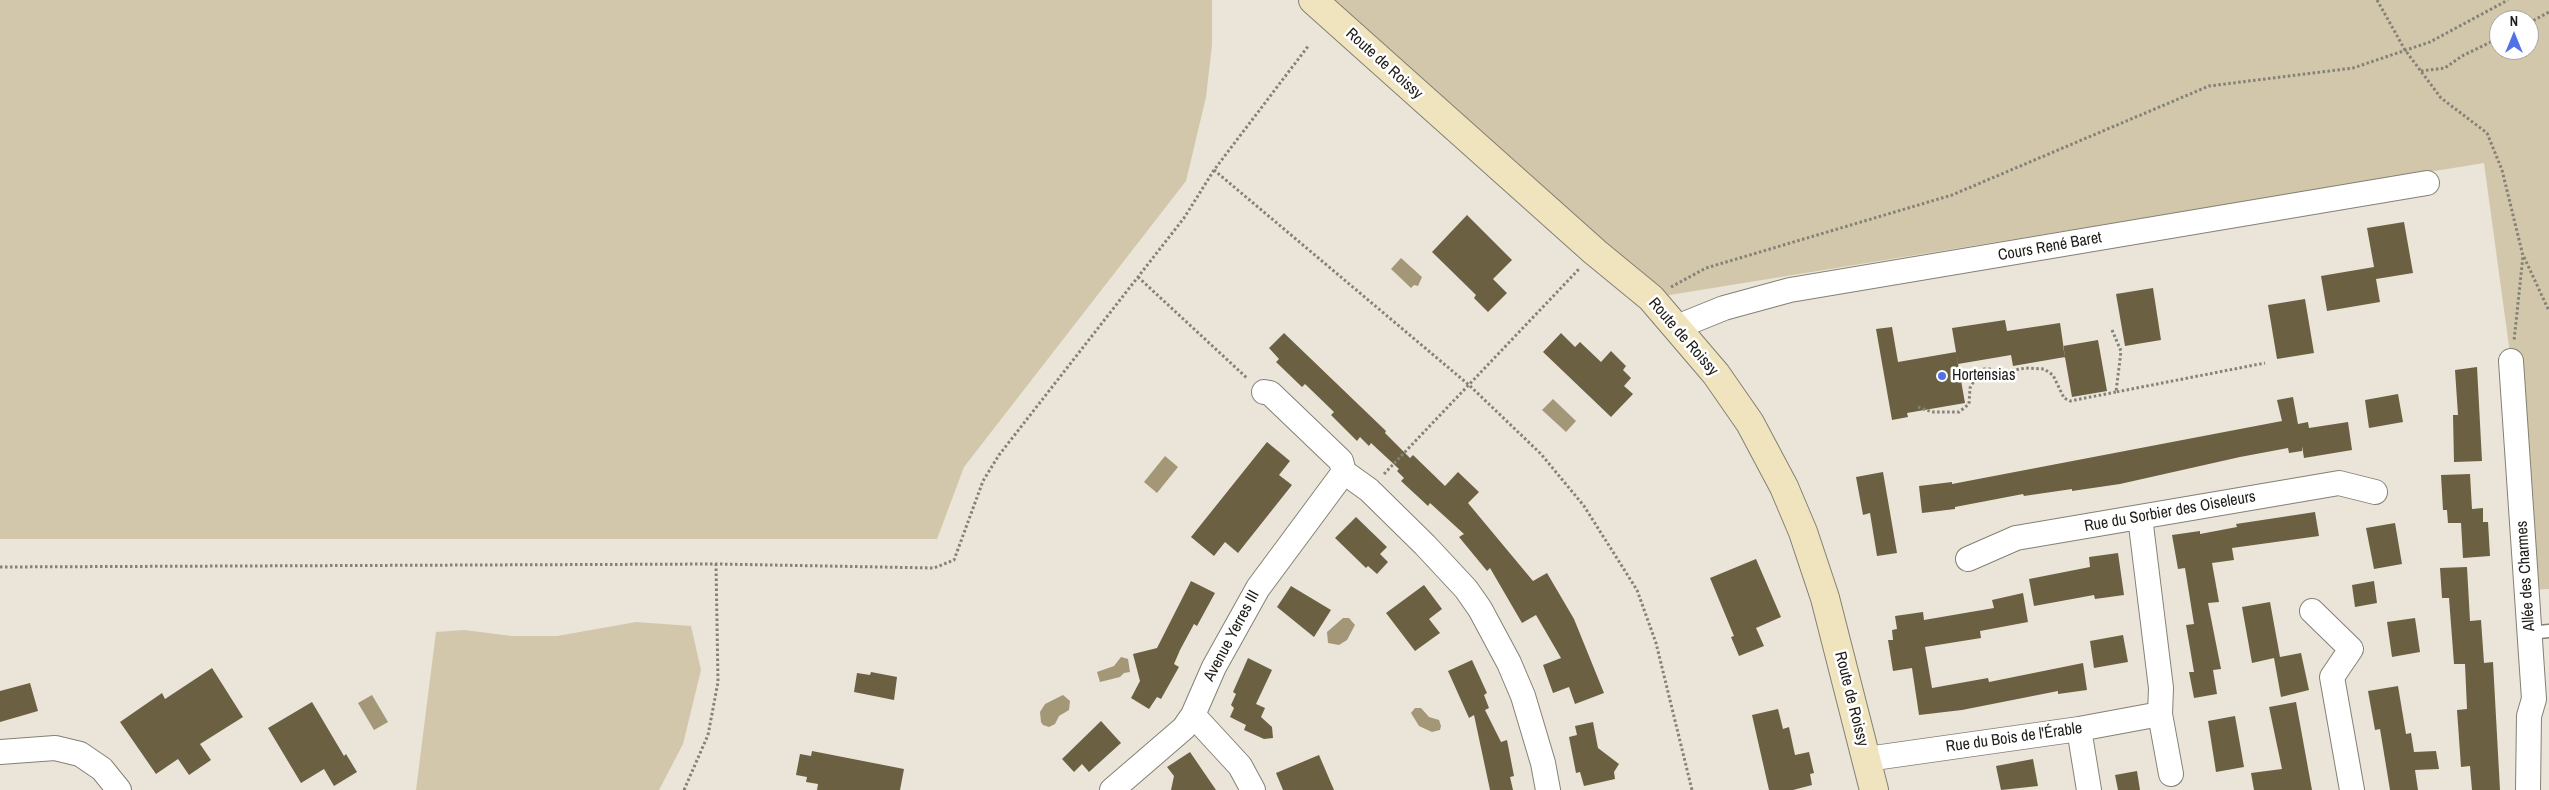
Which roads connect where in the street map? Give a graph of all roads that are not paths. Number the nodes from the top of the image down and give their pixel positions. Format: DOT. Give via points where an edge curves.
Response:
graph roads {
  1 [pos="1314,1"];
  2 [pos="2428,183"];
  3 [pos="1677,327"];
  4 [pos="2511,361"];
  5 [pos="1264,392"];
  6 [pos="1344,472"];
  7 [pos="2375,492"];
  8 [pos="2140,517"];
  9 [pos="1968,559"];
  10 [pos="2312,610"];
  11 [pos="2539,632"];
  12 [pos="2541,698"];
  13 [pos="2160,714"];
  14 [pos="1193,715"];
  15 [pos="2079,729"];
  16 [pos="0,752"];
  17 [pos="1867,759"];
  18 [pos="2171,774"];
  19 [pos="120,790"];
  20 [pos="1112,790"];
  21 [pos="1253,790"];
  22 [pos="1548,790"];
  23 [pos="1874,790"];
  24 [pos="2089,790"];
  25 [pos="2352,790"];
  26 [pos="2528,790"];
  1 -- 3 [label="main road, Route de Roissy" via="1595,252 1651,298"];
  2 -- 3 [label="street, Cours René Baret" via="1790,290 1724,308"];
  3 -- 17 [label="main road, Route de Roissy" via="1716,374 1750,423 1784,487 1825,598"];
  4 -- 11 [label="street, Allée des Charmes"];
  5 -- 6 [label="street" via="1270,393 1341,461"];
  6 -- 14 [label="street, Avenue Yerres III" via="1258,588 1214,667"];
  6 -- 22 [label="street" via="1369,490 1425,545 1480,609 1523,696"];
  7 -- 8 [label="street, Rue du Sorbier des Oiseleurs" via="2339,483"];
  8 -- 9 [label="street, Rue du Sorbier des Oiseleurs" via="2016,538"];
  8 -- 13 [label="street" via="2161,688"];
  10 -- 25 [label="street" via="2351,649 2332,677"];
  11 -- 12 [label="street, Allée des Charmes"];
  12 -- 26 [label="street, Allée des Charmes" via="2530,716"];
  13 -- 15 [label="street, Rue du Bois de l'Érable"];
  13 -- 18 [label="street"];
  14 -- 20 [label="street, Avenue Yerres III" via="1184,728"];
  14 -- 21 [label="street" via="1240,766"];
  15 -- 17 [label="street, Rue du Bois de l'Érable"];
  15 -- 24 [label="street"];
  16 -- 19 [label="street" via="55,748 80,754 102,769"];
  17 -- 23 [label="main road, Route de Roissy"];
}
